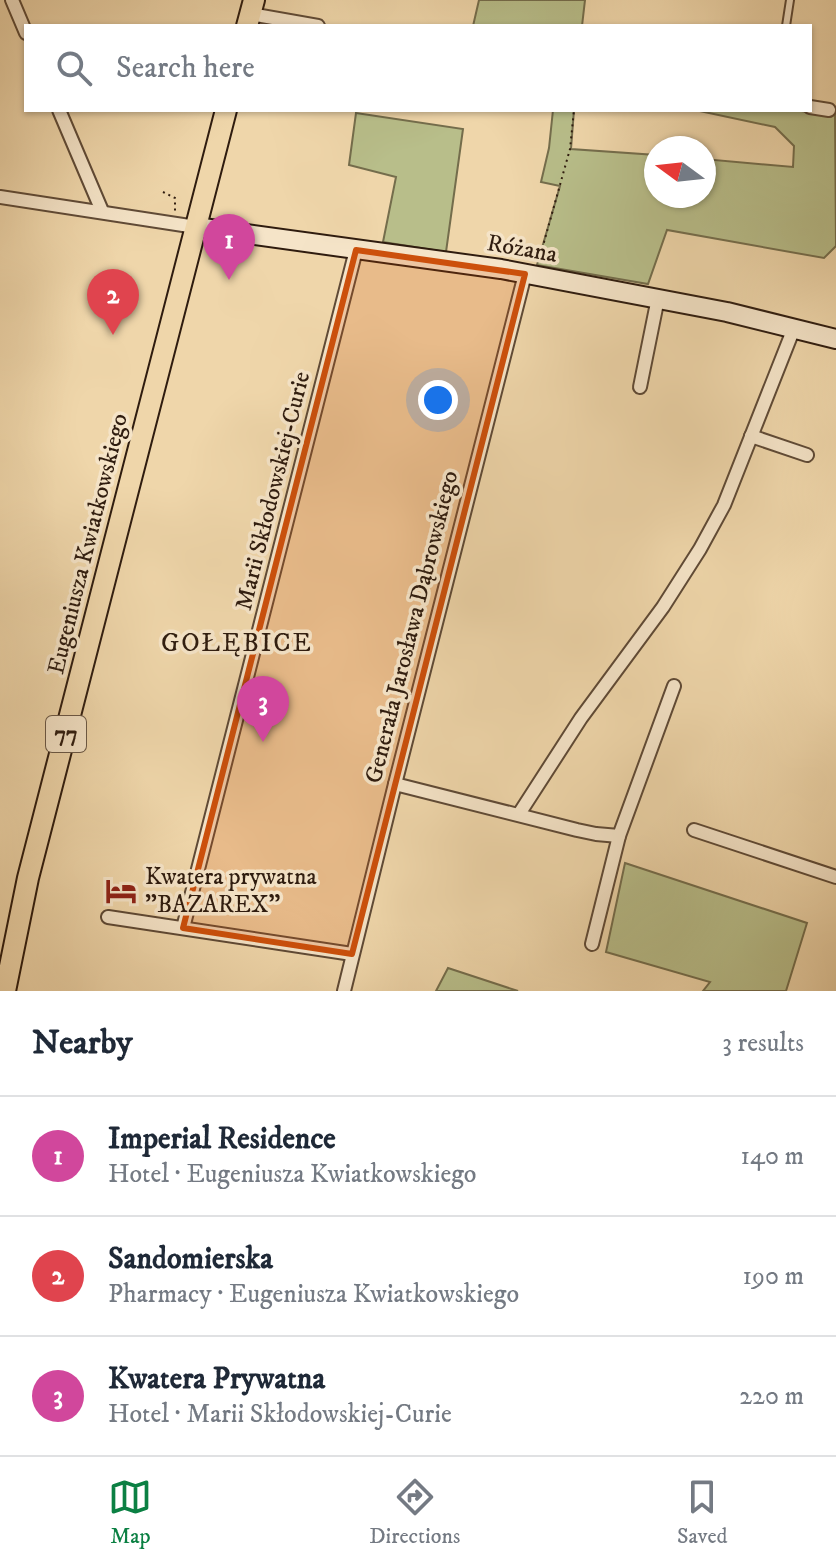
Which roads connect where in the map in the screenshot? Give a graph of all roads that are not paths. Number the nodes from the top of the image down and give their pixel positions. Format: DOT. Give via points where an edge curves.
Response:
graph roads {
  1 [pos="12,0"];
  2 [pos="790,0"];
  3 [pos="250,13"];
  4 [pos="308,24"];
  5 [pos="786,24"];
  6 [pos="24,28"];
  7 [pos="812,107"];
  8 [pos="829,110"];
  9 [pos="60,112"];
  10 [pos="225,112"];
  11 [pos="0,197"];
  12 [pos="102,211"];
  13 [pos="196,227"];
  14 [pos="356,250"];
  15 [pos="531,270"];
  16 [pos="658,298"];
  17 [pos="794,328"];
  18 [pos="836,339"];
  19 [pos="640,387"];
  20 [pos="751,436"];
  21 [pos="807,455"];
  22 [pos="674,686"];
  23 [pos="395,784"];
  24 [pos="519,814"];
  25 [pos="694,830"];
  26 [pos="619,836"];
  27 [pos="836,877"];
  28 [pos="108,917"];
  29 [pos="183,928"];
  30 [pos="592,944"];
  31 [pos="352,954"];
  32 [pos="5,991"];
  33 [pos="344,991"];
  1 -- 6 [label="street"];
  2 -- 5 [label="lane"];
  3 -- 4 [label="street"];
  7 -- 8 [label="street"];
  9 -- 12 [label="street"];
  10 -- 13 [label="main road, Eugeniusza Kwiatkowskiego / 77"];
  11 -- 12 [label="street"];
  12 -- 13 [label="street"];
  13 -- 14 [label="street, Różana"];
  13 -- 32 [label="main road, Eugeniusza Kwiatkowskiego / 77" via="26,887"];
  14 -- 15 [label="street, Różana"];
  14 -- 29 [label="street, Marii Skłodowskiej-Curie"];
  15 -- 16 [label="street, Różana"];
  15 -- 23 [label="street, Generała Jarosława Dąbrowskiego"];
  16 -- 17 [label="street, Różana"];
  16 -- 19 [label="street"];
  17 -- 18 [label="street, Różana"];
  17 -- 20 [label="street"];
  20 -- 21 [label="street"];
  20 -- 24 [label="street" via="700,549"];
  22 -- 26 [label="street"];
  23 -- 24 [label="street"];
  23 -- 31 [label="street, Generała Jarosława Dąbrowskiego"];
  24 -- 26 [label="street"];
  25 -- 27 [label="street"];
  26 -- 30 [label="street"];
  28 -- 29 [label="street"];
  29 -- 31 [label="street"];
  31 -- 33 [label="street, Generała Jarosława Dąbrowskiego"];
}
